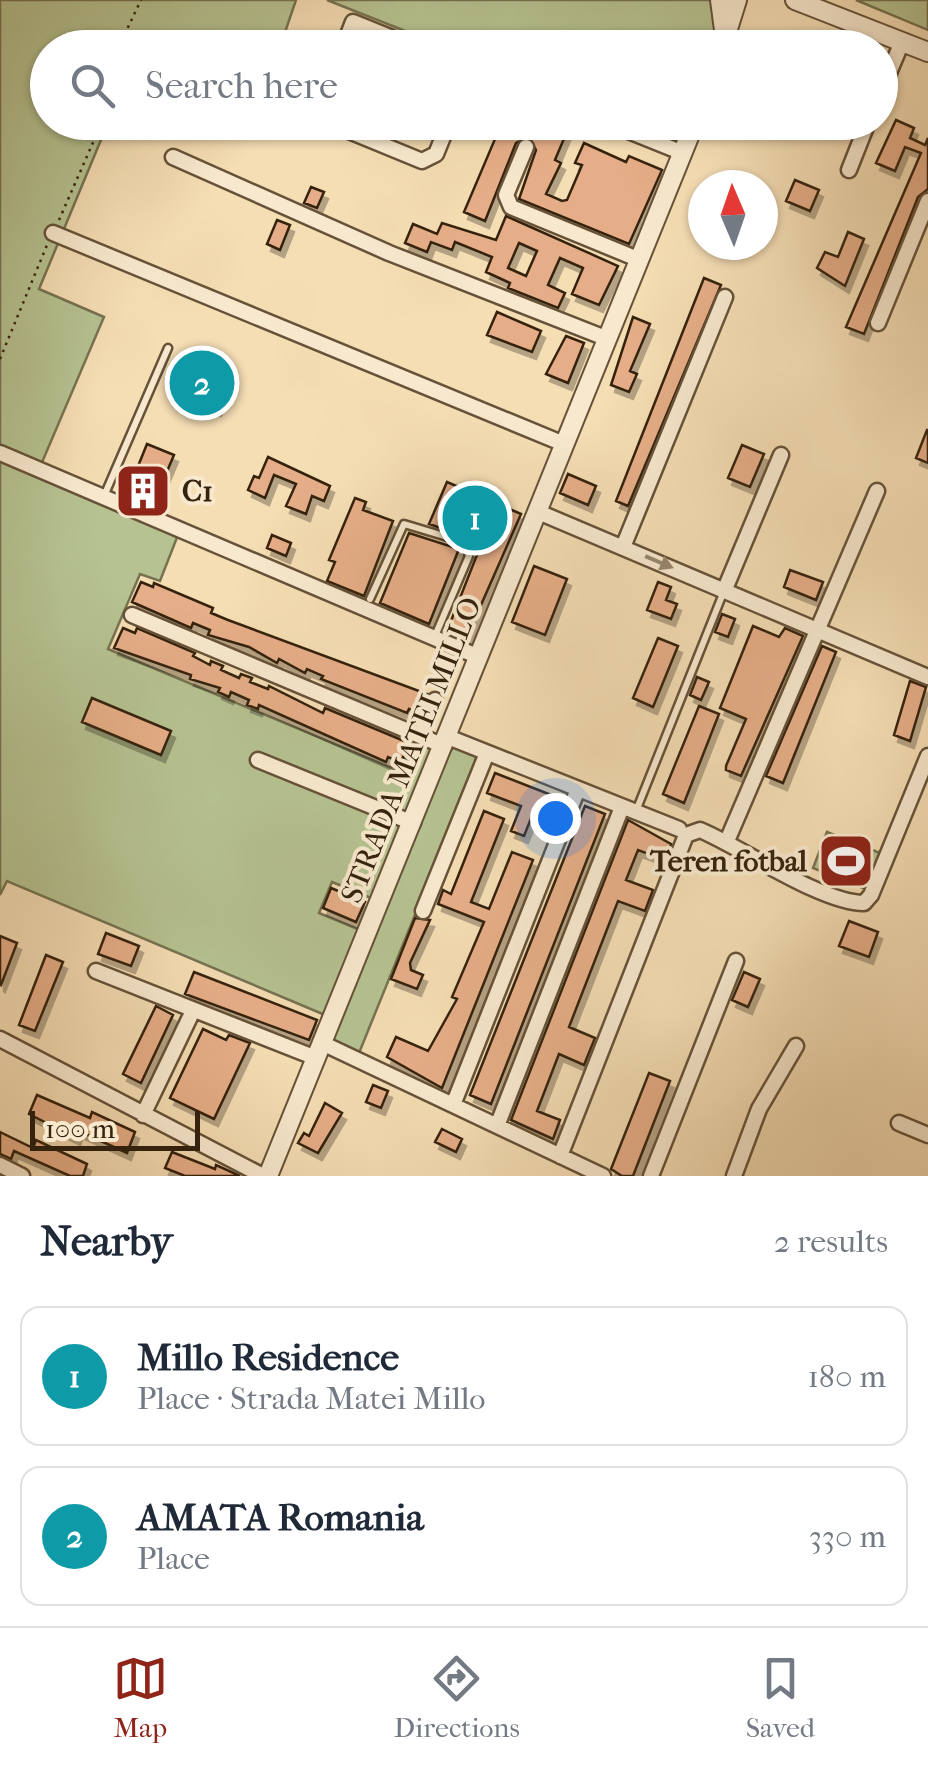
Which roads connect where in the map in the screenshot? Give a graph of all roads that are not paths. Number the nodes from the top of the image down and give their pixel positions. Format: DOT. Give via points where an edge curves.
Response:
graph roads {
  1 [pos="720,0"];
  2 [pos="737,0"];
  3 [pos="794,0"];
  4 [pos="350,30"];
  5 [pos="373,30"];
  6 [pos="722,30"];
  7 [pos="727,30"];
  8 [pos="871,30"];
  9 [pos="898,40"];
  10 [pos="902,42"];
  11 [pos="898,51"];
  12 [pos="928,52"];
  13 [pos="371,140"];
  14 [pos="442,140"];
  15 [pos="651,140"];
  16 [pos="688,140"];
  17 [pos="860,140"];
  18 [pos="526,147"];
  19 [pos="683,153"];
  20 [pos="174,157"];
  21 [pos="848,170"];
  22 [pos="928,201"];
  23 [pos="52,234"];
  24 [pos="640,260"];
  25 [pos="725,296"];
  26 [pos="878,323"];
  27 [pos="608,339"];
  28 [pos="168,348"];
  29 [pos="564,444"];
  30 [pos="0,453"];
  31 [pos="782,455"];
  32 [pos="877,491"];
  33 [pos="104,498"];
  34 [pos="536,511"];
  35 [pos="623,547"];
  36 [pos="725,589"];
  37 [pos="370,599"];
  38 [pos="132,615"];
  39 [pos="818,628"];
  40 [pos="434,637"];
  41 [pos="479,656"];
  42 [pos="928,677"];
  43 [pos="435,700"];
  44 [pos="420,736"];
  45 [pos="446,742"];
  46 [pos="487,753"];
  47 [pos="928,756"];
  48 [pos="258,760"];
  49 [pos="578,789"];
  50 [pos="629,810"];
  51 [pos="413,824"];
  52 [pos="682,832"];
  53 [pos="727,841"];
  54 [pos="423,911"];
  55 [pos="736,962"];
  56 [pos="96,971"];
  57 [pos="190,1017"];
  58 [pos="0,1039"];
  59 [pos="796,1046"];
  60 [pos="319,1051"];
  61 [pos="453,1105"];
  62 [pos="143,1115"];
  63 [pos="898,1123"];
  64 [pos="497,1126"];
  65 [pos="928,1135"];
  66 [pos="759,1138"];
  67 [pos="560,1156"];
  68 [pos="0,1166"];
  69 [pos="22,1176"];
  70 [pos="265,1176"];
  71 [pos="603,1176"];
  72 [pos="651,1176"];
  73 [pos="734,1176"];
  74 [pos="744,1176"];
  1 -- 6 [label="street"];
  2 -- 7 [label="street"];
  3 -- 8 [label="street"];
  4 -- 5 [label="street" via="353,22"];
  9 -- 10 [label="street"];
  10 -- 11 [label="street"];
  10 -- 12 [label="street"];
  13 -- 14 [label="street" via="422,161 436,154"];
  15 -- 19 [label="street"];
  16 -- 19 [label="street, STRADA MATEI MILLO"];
  17 -- 21 [label="street"];
  18 -- 24 [label="street" via="506,195 511,206"];
  19 -- 24 [label="street, STRADA MATEI MILLO"];
  20 -- 27 [label="street" via="388,254"];
  22 -- 26 [label="street"];
  23 -- 29 [label="street"];
  24 -- 27 [label="street, STRADA MATEI MILLO"];
  25 -- 35 [label="street"];
  27 -- 29 [label="street, STRADA MATEI MILLO"];
  28 -- 33 [label="lane"];
  29 -- 34 [label="street, STRADA MATEI MILLO"];
  30 -- 33 [label="street"];
  31 -- 36 [label="street"];
  32 -- 39 [label="street"];
  33 -- 40 [label="street"];
  34 -- 35 [label="street"];
  34 -- 41 [label="street, STRADA MATEI MILLO"];
  35 -- 36 [label="street, one-way"];
  36 -- 39 [label="street"];
  36 -- 50 [label="lane"];
  37 -- 40 [label="lane" via="404,524 464,542 469,556"];
  38 -- 44 [label="street"];
  39 -- 42 [label="street"];
  39 -- 53 [label="street"];
  40 -- 41 [label="street"];
  41 -- 45 [label="street, STRADA MATEI MILLO"];
  43 -- 44 [label="street"];
  44 -- 45 [label="street"];
  45 -- 46 [label="street"];
  45 -- 51 [label="street, STRADA MATEI MILLO"];
  46 -- 49 [label="street"];
  46 -- 54 [label="street"];
  47 -- 53 [label="street" via="871,895 858,904 755,862"];
  48 -- 51 [label="street"];
  49 -- 50 [label="street"];
  49 -- 61 [label="street"];
  50 -- 52 [label="street"];
  50 -- 64 [label="street"];
  51 -- 60 [label="street, STRADA MATEI MILLO"];
  52 -- 53 [label="street" via="700,830"];
  52 -- 67 [label="street"];
  55 -- 72 [label="street"];
  56 -- 60 [label="street"];
  57 -- 62 [label="street"];
  58 -- 62 [label="street, STRADA MATEI MILLO"];
  59 -- 73 [label="street" via="759,1110"];
  60 -- 61 [label="street"];
  60 -- 70 [label="street, STRADA MATEI MILLO"];
  61 -- 64 [label="street"];
  62 -- 70 [label="street, STRADA MATEI MILLO"];
  63 -- 65 [label="street"];
  64 -- 67 [label="street"];
  66 -- 74 [label="street"];
  67 -- 71 [label="street"];
  68 -- 69 [label="street"];
}
